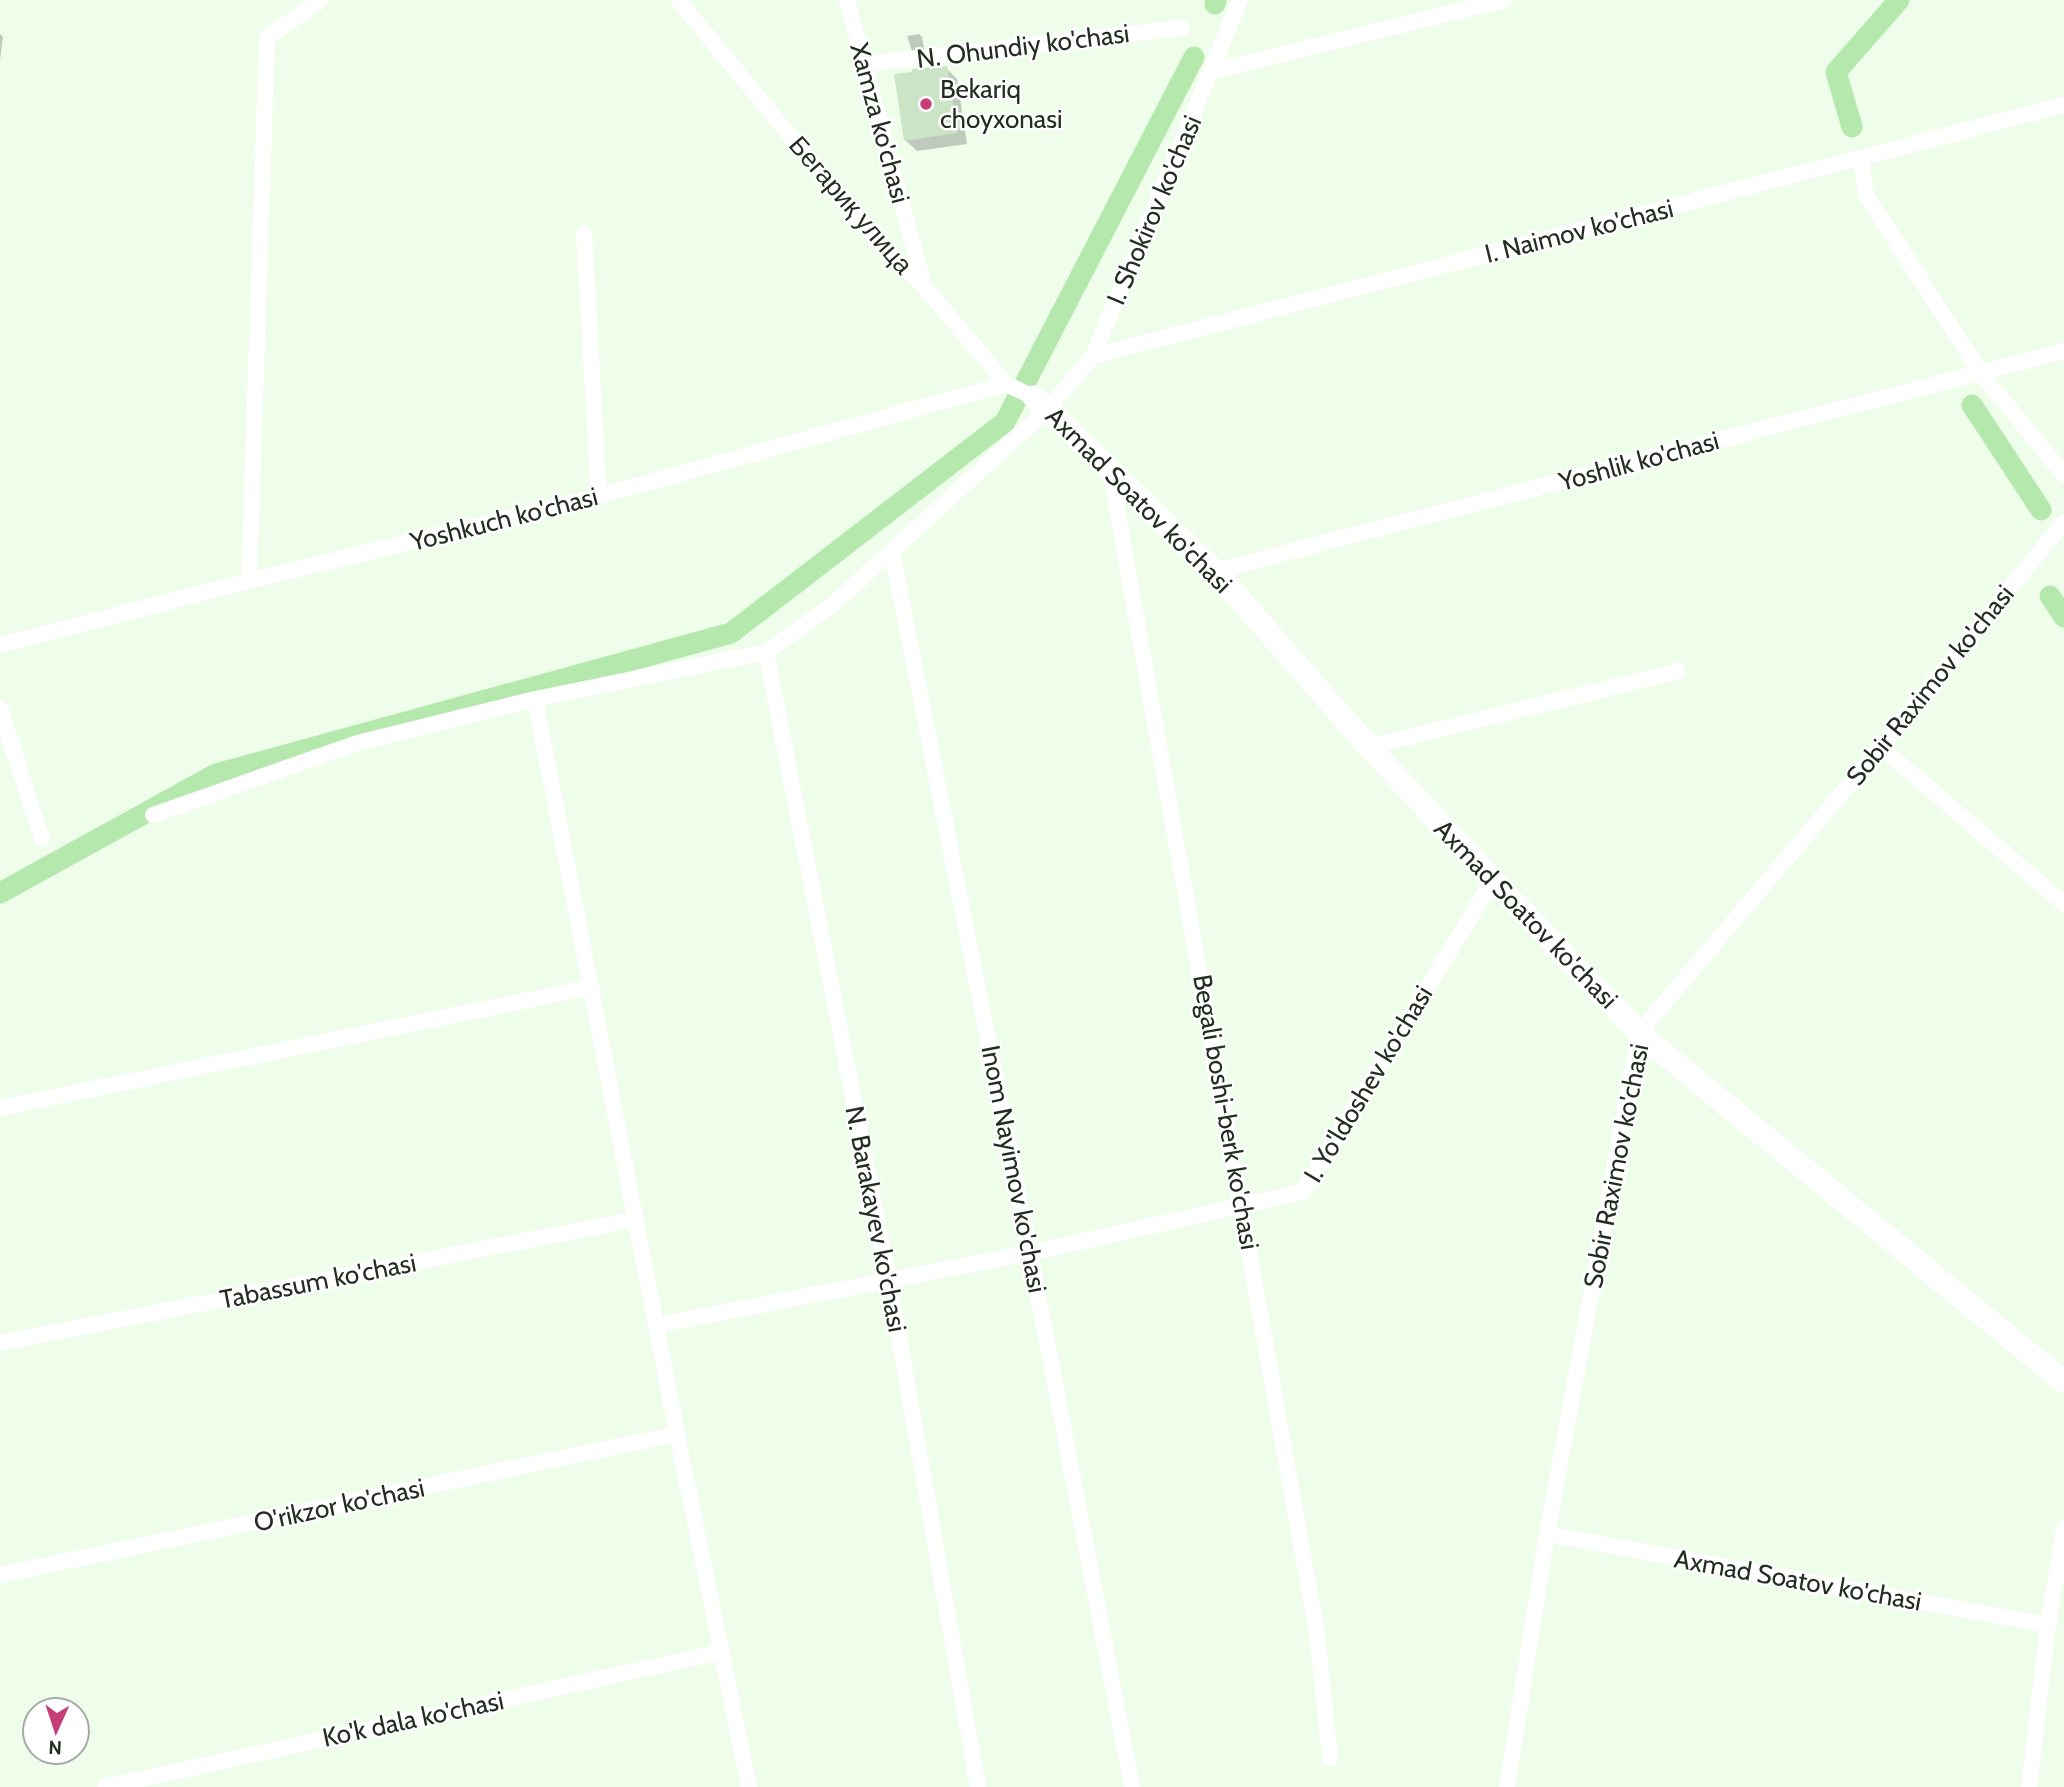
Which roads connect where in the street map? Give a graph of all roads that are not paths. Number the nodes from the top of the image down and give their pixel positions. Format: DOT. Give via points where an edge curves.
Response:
graph roads {
  1 [pos="321,0"];
  2 [pos="678,0"];
  3 [pos="847,0"];
  4 [pos="1240,0"];
  5 [pos="1504,0"];
  6 [pos="1182,27"];
  7 [pos="864,64"];
  8 [pos="1213,71"];
  9 [pos="2064,105"];
  10 [pos="1861,159"];
  11 [pos="584,233"];
  12 [pos="924,286"];
  13 [pos="2064,351"];
  14 [pos="1093,356"];
  15 [pos="1980,372"];
  16 [pos="1028,395"];
  17 [pos="1110,469"];
  18 [pos="2064,475"];
  19 [pos="599,496"];
  20 [pos="2064,522"];
  21 [pos="892,552"];
  22 [pos="1215,571"];
  23 [pos="249,581"];
  24 [pos="0,645"];
  25 [pos="766,652"];
  26 [pos="1678,671"];
  27 [pos="535,699"];
  28 [pos="0,708"];
  29 [pos="1369,747"];
  30 [pos="1881,747"];
  31 [pos="153,815"];
  32 [pos="42,839"];
  33 [pos="1493,880"];
  34 [pos="2064,904"];
  35 [pos="592,987"];
  36 [pos="1639,1033"];
  37 [pos="0,1108"];
  38 [pos="1243,1205"];
  39 [pos="636,1219"];
  40 [pos="1030,1253"];
  41 [pos="888,1281"];
  42 [pos="657,1325"];
  43 [pos="0,1343"];
  44 [pos="2064,1382"];
  45 [pos="677,1434"];
  46 [pos="2064,1529"];
  47 [pos="1547,1534"];
  48 [pos="0,1575"];
  49 [pos="2048,1625"];
  50 [pos="721,1652"];
  51 [pos="1330,1758"];
  52 [pos="105,1787"];
  53 [pos="749,1787"];
  54 [pos="978,1787"];
  55 [pos="1132,1787"];
  56 [pos="1507,1787"];
  57 [pos="2029,1787"];
  1 -- 23 [label="street" via="267,37"];
  2 -- 12 [label="street, Бегариқ улица" via="882,247"];
  3 -- 7 [label="street, Xamza ko'chasi"];
  4 -- 8 [label="street, I. Shokirov ko'chasi"];
  5 -- 8 [label="street"];
  6 -- 7 [label="street, N. Ohundiy ko'chasi"];
  7 -- 12 [label="street, Xamza ko'chasi"];
  8 -- 14 [label="street, I. Shokirov ko'chasi"];
  9 -- 10 [label="street, I. Naimov ko'chasi"];
  10 -- 14 [label="street, I. Naimov ko'chasi"];
  10 -- 15 [label="street" via="1866,195"];
  11 -- 19 [label="street"];
  12 -- 16 [label="street, Бегариқ улица"];
  13 -- 15 [label="street, Yoshlik ko'chasi"];
  14 -- 16 [label="street, I. Shokirov ko'chasi"];
  15 -- 18 [label="street"];
  15 -- 22 [label="street, Yoshlik ko'chasi"];
  16 -- 17 [label="street, Axmad Soatov ko'chasi"];
  16 -- 19 [label="street, Yoshkuch ko'chasi"];
  16 -- 21 [label="street, I. Shokirov ko'chasi"];
  17 -- 22 [label="street, Axmad Soatov ko'chasi"];
  17 -- 38 [label="street, Begali boshi-berk ko'chasi"];
  19 -- 23 [label="street, Yoshkuch ko'chasi"];
  20 -- 30 [label="street, Sobir Raximov ko'chasi"];
  21 -- 25 [label="street, I. Shokirov ko'chasi" via="830,607"];
  21 -- 40 [label="street, Inom Nayimov ko'chasi"];
  22 -- 29 [label="street, Axmad Soatov ko'chasi"];
  23 -- 24 [label="street, Yoshkuch ko'chasi"];
  25 -- 27 [label="street"];
  25 -- 41 [label="street, N. Barakayev ko'chasi"];
  26 -- 29 [label="street"];
  27 -- 31 [label="street" via="357,743"];
  27 -- 35 [label="street"];
  28 -- 32 [label="street"];
  29 -- 33 [label="street, Axmad Soatov ko'chasi"];
  30 -- 34 [label="street"];
  30 -- 36 [label="street, Sobir Raximov ko'chasi"];
  33 -- 36 [label="street, Axmad Soatov ko'chasi"];
  33 -- 38 [label="street, I. Yo'ldoshev ko'chasi" via="1303,1192"];
  35 -- 37 [label="street"];
  35 -- 39 [label="street"];
  36 -- 44 [label="street, Axmad Soatov ko'chasi"];
  36 -- 47 [label="street, Sobir Raximov ko'chasi"];
  38 -- 40 [label="street, I. Yo'ldoshev ko'chasi"];
  38 -- 51 [label="street, Begali boshi-berk ko'chasi" via="1317,1634"];
  39 -- 42 [label="street"];
  39 -- 43 [label="street, Tabassum ko'chasi"];
  40 -- 41 [label="street, I. Yo'ldoshev ko'chasi"];
  40 -- 55 [label="street, Inom Nayimov ko'chasi"];
  41 -- 42 [label="street, I. Yo'ldoshev ko'chasi"];
  41 -- 54 [label="street, N. Barakayev ko'chasi"];
  42 -- 45 [label="street"];
  45 -- 48 [label="street, O'rikzor ko'chasi"];
  45 -- 50 [label="street"];
  46 -- 49 [label="street"];
  47 -- 49 [label="street, Axmad Soatov ko'chasi"];
  47 -- 56 [label="street, Sobir Raximov ko'chasi"];
  49 -- 57 [label="street"];
  50 -- 52 [label="street, Ko'k dala ko'chasi"];
  50 -- 53 [label="street"];
}
